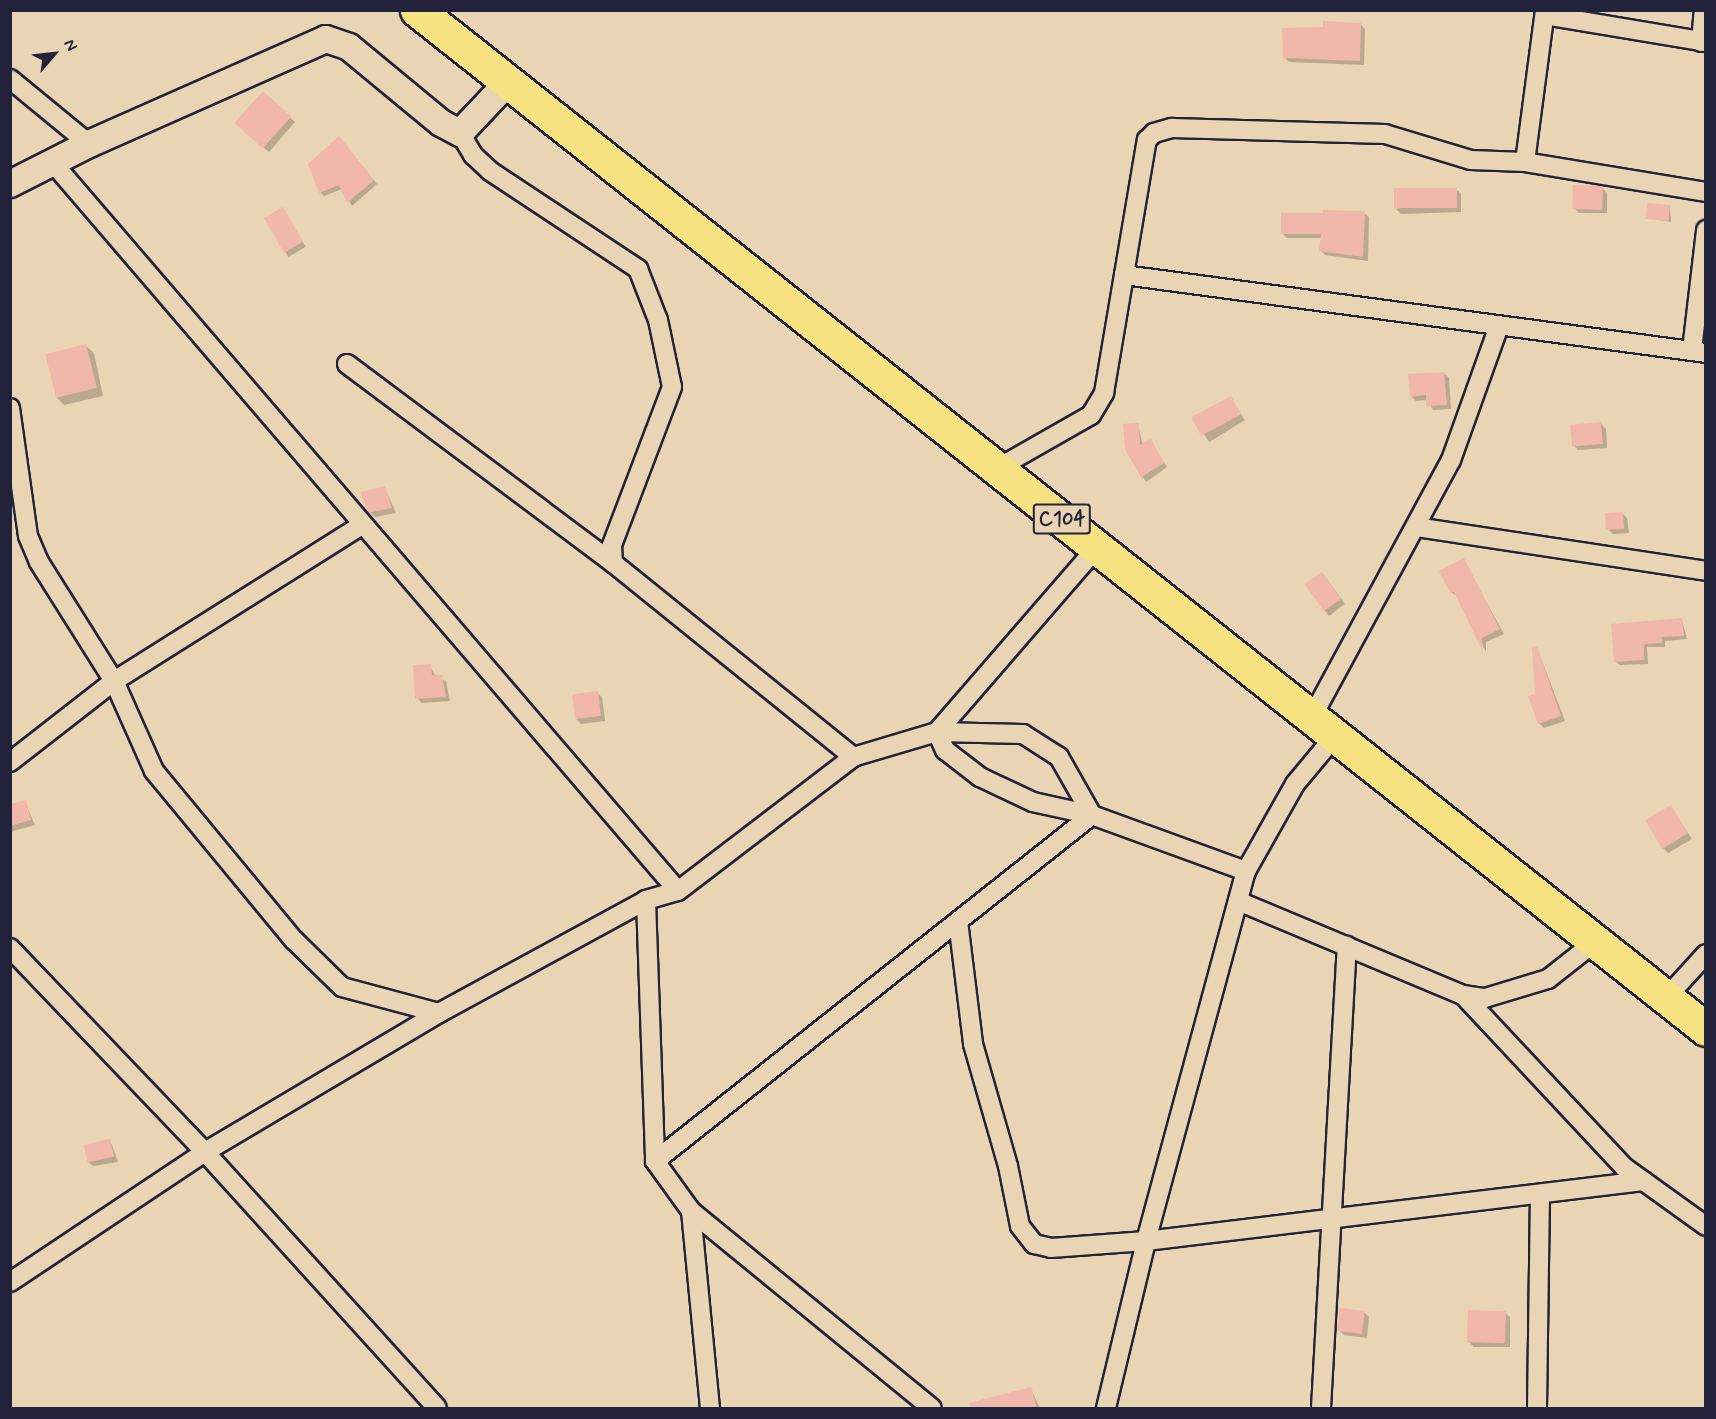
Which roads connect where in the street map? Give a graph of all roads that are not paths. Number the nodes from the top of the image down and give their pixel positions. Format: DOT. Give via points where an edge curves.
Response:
graph roads {
  1 [pos="417,10"];
  2 [pos="1704,10"];
  3 [pos="1545,13"];
  4 [pos="1703,42"];
  5 [pos="10,79"];
  6 [pos="508,82"];
  7 [pos="460,133"];
  8 [pos="89,144"];
  9 [pos="1524,162"];
  10 [pos="53,163"];
  11 [pos="10,184"];
  12 [pos="1706,192"];
  13 [pos="1706,230"];
  14 [pos="1124,275"];
  15 [pos="1499,326"];
  16 [pos="1699,352"];
  17 [pos="347,364"];
  18 [pos="10,408"];
  19 [pos="13,432"];
  20 [pos="998,468"];
  21 [pos="362,525"];
  22 [pos="1416,528"];
  23 [pos="1097,547"];
  24 [pos="613,563"];
  25 [pos="1706,571"];
  26 [pos="114,681"];
  27 [pos="1324,726"];
  28 [pos="937,732"];
  29 [pos="853,757"];
  30 [pos="10,762"];
  31 [pos="1092,815"];
  32 [pos="1246,871"];
  33 [pos="678,891"];
  34 [pos="646,900"];
  35 [pos="1238,901"];
  36 [pos="958,921"];
  37 [pos="1595,942"];
  38 [pos="1347,946"];
  39 [pos="10,948"];
  40 [pos="1706,954"];
  41 [pos="1463,994"];
  42 [pos="1666,998"];
  43 [pos="439,1013"];
  44 [pos="1706,1029"];
  45 [pos="205,1152"];
  46 [pos="655,1161"];
  47 [pos="1643,1181"];
  48 [pos="1539,1194"];
  49 [pos="691,1211"];
  50 [pos="1330,1220"];
  51 [pos="1706,1226"];
  52 [pos="1146,1241"];
  53 [pos="15,1272"];
  54 [pos="437,1408"];
  55 [pos="710,1408"];
  56 [pos="932,1408"];
  57 [pos="1106,1408"];
  58 [pos="1321,1408"];
  59 [pos="1537,1408"];
  1 -- 6 [label="highway, C104"];
  2 -- 4 [label="street"];
  3 -- 4 [label="street"];
  3 -- 9 [label="street"];
  5 -- 8 [label="street"];
  6 -- 7 [label="street"];
  6 -- 20 [label="highway, C104"];
  7 -- 8 [label="street" via="441,123 349,47 326,39"];
  7 -- 24 [label="street" via="473,155 490,171 638,269 658,320 672,387 612,545"];
  8 -- 10 [label="street"];
  9 -- 12 [label="street"];
  9 -- 14 [label="street" via="1471,160 1385,134 1172,128 1154,133 1147,140"];
  10 -- 11 [label="street"];
  10 -- 21 [label="street"];
  13 -- 16 [label="street"];
  14 -- 15 [label="street"];
  14 -- 20 [label="street" via="1104,393 1097,407 1055,437"];
  15 -- 16 [label="street"];
  15 -- 22 [label="street" via="1451,460"];
  17 -- 24 [label="street"];
  18 -- 19 [label="street"];
  19 -- 26 [label="street" via="28,536 39,562"];
  20 -- 23 [label="highway, C104"];
  21 -- 26 [label="street"];
  21 -- 33 [label="street"];
  22 -- 25 [label="street"];
  22 -- 27 [label="street"];
  23 -- 27 [label="highway, C104"];
  23 -- 28 [label="street"];
  24 -- 29 [label="street"];
  26 -- 30 [label="street"];
  26 -- 43 [label="street" via="154,771 294,940 342,987"];
  27 -- 32 [label="street"];
  27 -- 37 [label="highway, C104"];
  28 -- 29 [label="street"];
  28 -- 31 [label="street" via="945,750 980,777 1033,802"];
  28 -- 31 [label="street" via="1023,734 1059,757"];
  29 -- 33 [label="street"];
  31 -- 32 [label="street"];
  31 -- 36 [label="street"];
  32 -- 35 [label="street"];
  33 -- 34 [label="street"];
  34 -- 43 [label="street"];
  34 -- 46 [label="street"];
  35 -- 38 [label="street"];
  35 -- 52 [label="street"];
  36 -- 46 [label="street"];
  36 -- 52 [label="street" via="973,1044 1008,1166 1020,1226 1034,1244 1051,1248"];
  37 -- 41 [label="street" via="1548,979 1526,988 1485,998"];
  37 -- 42 [label="highway, C104"];
  38 -- 41 [label="street"];
  38 -- 50 [label="street"];
  39 -- 45 [label="street"];
  40 -- 42 [label="street"];
  41 -- 47 [label="street" via="1604,1147"];
  42 -- 44 [label="highway, C104"];
  43 -- 45 [label="street"];
  45 -- 53 [label="street"];
  45 -- 54 [label="street"];
  46 -- 49 [label="street"];
  47 -- 48 [label="street"];
  47 -- 51 [label="street"];
  48 -- 50 [label="street"];
  48 -- 59 [label="street"];
  49 -- 55 [label="street"];
  49 -- 56 [label="street"];
  50 -- 52 [label="street"];
  50 -- 58 [label="street"];
  52 -- 57 [label="street"];
}
